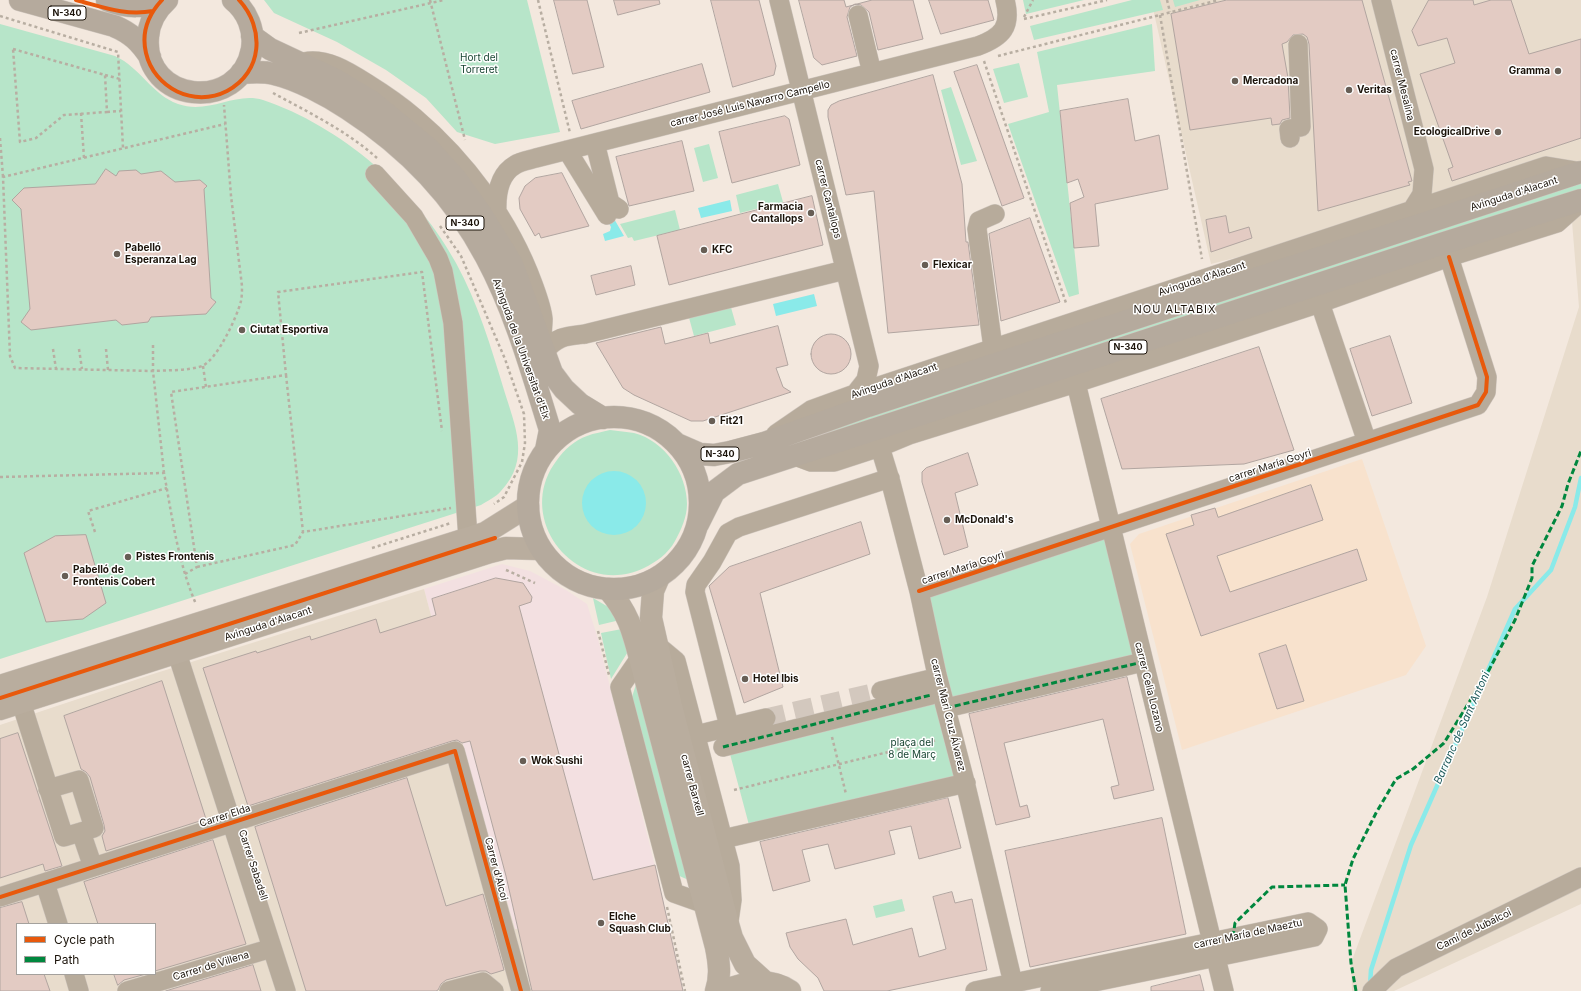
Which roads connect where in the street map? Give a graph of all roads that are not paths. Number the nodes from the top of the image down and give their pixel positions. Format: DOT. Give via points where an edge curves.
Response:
graph roads {
  1 [pos="20,0"];
  2 [pos="107,0"];
  3 [pos="779,0"];
  4 [pos="1005,0"];
  5 [pos="1381,0"];
  6 [pos="166,1"];
  7 [pos="237,2"];
  8 [pos="858,15"];
  9 [pos="252,36"];
  10 [pos="1298,44"];
  11 [pos="150,57"];
  12 [pos="298,63"];
  13 [pos="241,73"];
  14 [pos="872,73"];
  15 [pos="801,91"];
  16 [pos="1290,138"];
  17 [pos="568,142"];
  18 [pos="595,143"];
  19 [pos="1424,169"];
  20 [pos="1581,172"];
  21 [pos="375,174"];
  22 [pos="1452,197"];
  23 [pos="1581,201"];
  24 [pos="1412,210"];
  25 [pos="497,214"];
  26 [pos="995,214"];
  27 [pos="1449,257"];
  28 [pos="845,270"];
  29 [pos="1320,303"];
  30 [pos="543,348"];
  31 [pos="993,348"];
  32 [pos="1076,383"];
  33 [pos="855,394"];
  34 [pos="603,418"];
  35 [pos="764,442"];
  36 [pos="1367,442"];
  37 [pos="677,444"];
  38 [pos="880,447"];
  39 [pos="546,450"];
  40 [pos="795,456"];
  41 [pos="890,478"];
  42 [pos="528,506"];
  43 [pos="698,524"];
  44 [pos="1110,528"];
  45 [pos="468,538"];
  46 [pos="538,549"];
  47 [pos="396,561"];
  48 [pos="659,577"];
  49 [pos="608,589"];
  50 [pos="919,591"];
  51 [pos="649,652"];
  52 [pos="177,653"];
  53 [pos="1143,662"];
  54 [pos="937,674"];
  55 [pos="0,676"];
  56 [pos="0,686"];
  57 [pos="881,691"];
  58 [pos="931,695"];
  59 [pos="21,702"];
  60 [pos="946,708"];
  61 [pos="0,709"];
  62 [pos="766,718"];
  63 [pos="729,726"];
  64 [pos="696,735"];
  65 [pos="722,747"];
  66 [pos="455,750"];
  67 [pos="966,783"];
  68 [pos="48,789"];
  69 [pos="231,822"];
  70 [pos="81,832"];
  71 [pos="723,839"];
  72 [pos="93,867"];
  73 [pos="1581,877"];
  74 [pos="45,883"];
  75 [pos="0,897"];
  76 [pos="58,923"];
  77 [pos="728,924"];
  78 [pos="272,948"];
  79 [pos="1214,949"];
  80 [pos="74,975"];
  81 [pos="765,982"];
  82 [pos="1013,983"];
  83 [pos="80,991"];
  84 [pos="127,991"];
  85 [pos="286,991"];
  86 [pos="449,991"];
  87 [pos="494,991"];
  88 [pos="521,991"];
  89 [pos="716,991"];
  90 [pos="724,991"];
  91 [pos="790,991"];
  92 [pos="975,991"];
  93 [pos="1050,991"];
  94 [pos="1224,991"];
  95 [pos="1372,991"];
  1 -- 11 [label="highway, N-340" via="128,32 139,41"];
  2 -- 6 [label="highway, N-340" via="120,5 138,7"];
  3 -- 15 [label="street, carrer Cantallops"];
  4 -- 14 [label="street, carrer José Luis Navarro Campello" via="1008,12 1005,30 994,40"];
  5 -- 19 [label="street, carrer Mesalina"];
  6 -- 11 [label="highway, N-340" via="153,17 148,30"];
  7 -- 9 [label="highway, N-340" via="248,21"];
  8 -- 14 [label="street"];
  9 -- 12 [label="highway, Avinguda de la Universitat d'Elx / N-340" via="270,49"];
  9 -- 13 [label="highway, N-340" via="250,56"];
  10 -- 16 [label="street" via="1301,127 1289,130"];
  11 -- 13 [label="highway, N-340" via="167,82 190,92 216,91 234,81"];
  12 -- 25 [label="street" via="314,59 347,71 381,92 415,118 463,167"];
  12 -- 30 [label="highway, Avinguda de la Universitat d'Elx / N-340" via="336,80 371,101 427,147 456,179 512,264"];
  13 -- 39 [label="highway, Avinguda de la Universitat d'Elx / N-340" via="275,74 336,101 392,140 443,192 486,256 503,293 550,430"];
  14 -- 15 [label="street, carrer José Luis Navarro Campello"];
  15 -- 18 [label="street, carrer José Luis Navarro Campello"];
  15 -- 28 [label="street, carrer Cantallops"];
  17 -- 18 [label="street, carrer José Luis Navarro Campello"];
  17 -- 18 [label="street" via="613,212"];
  17 -- 25 [label="street, carrer José Luis Navarro Campello" via="514,165 501,180 496,197"];
  19 -- 22 [label="street, carrer Mesalina" via="1437,188"];
  19 -- 24 [label="street, carrer Mesalina" via="1422,194"];
  20 -- 22 [label="street, Avinguda d'Alacant" via="1546,166"];
  20 -- 35 [label="highway, Avinguda d'Alacant / N-340"];
  21 -- 45 [label="street" via="414,217 443,271 453,323"];
  22 -- 24 [label="street, Avinguda d'Alacant"];
  23 -- 27 [label="street" via="1557,223"];
  23 -- 40 [label="highway, N-340" via="1426,249"];
  24 -- 31 [label="street, Avinguda d'Alacant"];
  25 -- 30 [label="street" via="524,261 537,296 543,319"];
  26 -- 31 [label="street" via="979,221 977,229"];
  27 -- 29 [label="street"];
  27 -- 36 [label="street, carrer María Goyri" via="1487,377 1486,392 1478,404"];
  28 -- 30 [label="street" via="585,334 558,338"];
  28 -- 33 [label="street, carrer Cantallops" via="869,366 866,380"];
  29 -- 32 [label="street"];
  29 -- 36 [label="street"];
  30 -- 34 [label="highway, Avinguda de la Universitat d'Elx / N-340" via="552,374 564,389 580,404"];
  31 -- 33 [label="street, Avinguda d'Alacant"];
  32 -- 38 [label="street" via="909,435"];
  32 -- 44 [label="street, carrer Celia Lozano"];
  33 -- 35 [label="street, Avinguda d'Alacant" via="811,410"];
  34 -- 37 [label="highway, N-340" via="632,419 658,429"];
  34 -- 39 [label="highway, N-340" via="584,423 563,434"];
  35 -- 37 [label="highway, Avinguda d'Alacant / N-340" via="714,455 700,454"];
  36 -- 44 [label="street, carrer María Goyri"];
  37 -- 43 [label="highway, N-340" via="694,471 700,491"];
  38 -- 40 [label="street" via="834,462 810,462"];
  38 -- 41 [label="street, carrer Mari Cruz Álvarez"];
  39 -- 42 [label="highway, N-340" via="533,474"];
  40 -- 43 [label="highway, N-340" via="738,474 714,492"];
  41 -- 50 [label="street, carrer Mari Cruz Álvarez"];
  41 -- 63 [label="street" via="739,527 728,533 696,585 695,592"];
  42 -- 45 [label="main road" via="485,533"];
  42 -- 46 [label="highway, N-340"];
  43 -- 48 [label="highway, N-340" via="684,553"];
  44 -- 50 [label="street, carrer María Goyri"];
  44 -- 53 [label="street, carrer Celia Lozano"];
  45 -- 47 [label="main road"];
  46 -- 49 [label="highway, N-340" via="555,566 580,582"];
  46 -- 52 [label="main road, Avinguda d'Alacant" via="506,548 490,552"];
  47 -- 55 [label="street" via="369,560"];
  47 -- 56 [label="main road"];
  48 -- 49 [label="highway, N-340" via="633,587"];
  48 -- 51 [label="main road, carrer Barxell" via="653,591"];
  49 -- 51 [label="main road, carrer Barxell" via="622,605"];
  50 -- 54 [label="street, carrer Mari Cruz Álvarez"];
  51 -- 64 [label="street" via="676,661"];
  51 -- 77 [label="main road, carrer Barxell" via="671,706"];
  51 -- 89 [label="main road, carrer Barxell" via="720,965"];
  52 -- 59 [label="main road, Avinguda d'Alacant"];
  52 -- 69 [label="street, Carrer Sabadell"];
  53 -- 60 [label="street"];
  53 -- 79 [label="street, carrer Celia Lozano"];
  54 -- 57 [label="street" via="935,678"];
  54 -- 60 [label="street, carrer Mari Cruz Álvarez"];
  58 -- 65 [label="street"];
  59 -- 61 [label="main road, Avinguda d'Alacant"];
  59 -- 68 [label="street"];
  60 -- 67 [label="street, carrer Mari Cruz Álvarez"];
  62 -- 63 [label="street"];
  63 -- 64 [label="street"];
  64 -- 71 [label="street"];
  66 -- 69 [label="street, Carrer Elda"];
  66 -- 88 [label="street, Carrer d'Alcoi"];
  67 -- 71 [label="street"];
  67 -- 82 [label="street, carrer Mari Cruz Álvarez"];
  68 -- 70 [label="street" via="64,837"];
  68 -- 70 [label="street" via="79,780 94,828"];
  69 -- 72 [label="street, Carrer Elda"];
  69 -- 78 [label="street, Carrer Sabadell"];
  70 -- 72 [label="street"];
  71 -- 77 [label="street" via="732,882"];
  72 -- 74 [label="street, Carrer Elda"];
  73 -- 95 [label="street, Camí de Jubalcoi" via="1396,968"];
  74 -- 75 [label="street, Carrer Elda"];
  74 -- 76 [label="street"];
  77 -- 81 [label="main road, carrer Barxell" via="744,964"];
  78 -- 84 [label="street, Carrer de Villena"];
  78 -- 85 [label="street, Carrer Sabadell"];
  79 -- 82 [label="street, carrer María de Maeztu"];
  79 -- 93 [label="street, carrer María de Maeztu"];
  79 -- 94 [label="street, carrer Celia Lozano"];
  80 -- 83 [label="street"];
  81 -- 90 [label="main road" via="741,984"];
  81 -- 91 [label="main road"];
  82 -- 92 [label="street, carrer María de Maeztu"];
  86 -- 87 [label="street" via="483,982"];
}
